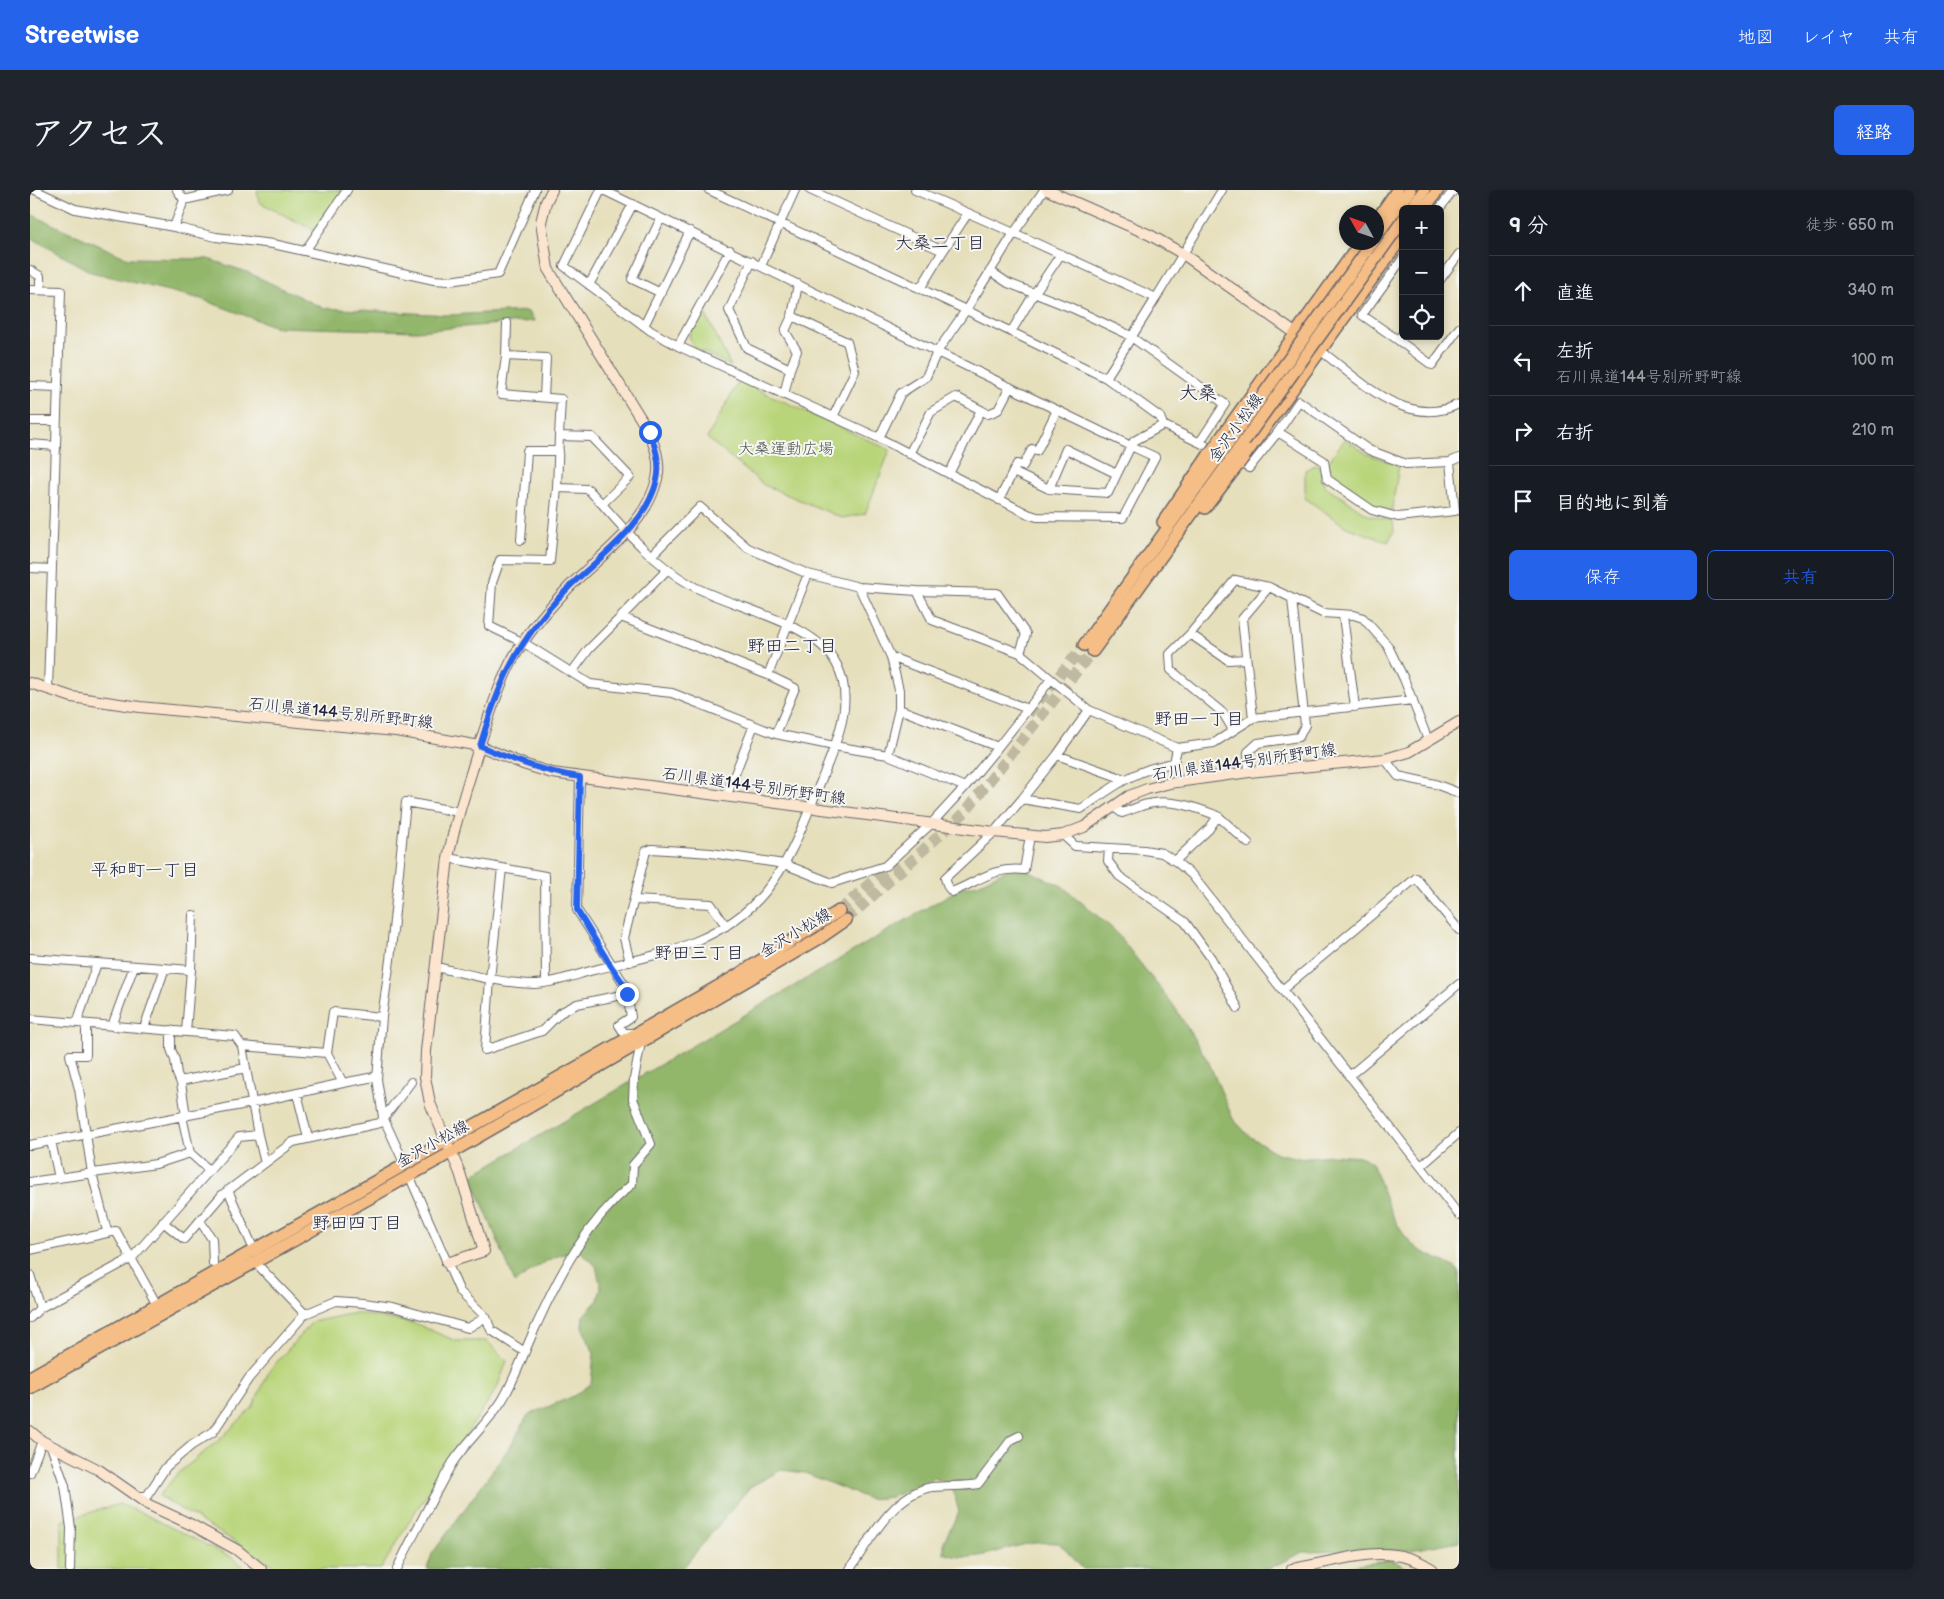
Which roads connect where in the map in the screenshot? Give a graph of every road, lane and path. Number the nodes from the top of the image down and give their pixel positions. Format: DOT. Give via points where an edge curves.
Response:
graph roads {
  1 [pos="35,190"];
  2 [pos="177,190"];
  3 [pos="228,190"];
  4 [pos="347,190"];
  5 [pos="535,190"];
  6 [pos="552,190"];
  7 [pos="602,190"];
  8 [pos="709,190"];
  9 [pos="795,190"];
  10 [pos="810,190"];
  11 [pos="915,190"];
  12 [pos="1046,190"];
  13 [pos="1222,190"];
  14 [pos="1398,190"];
  15 [pos="1410,190"];
  16 [pos="1424,190"];
  17 [pos="1437,190"];
  18 [pos="1454,190"];
  19 [pos="620,194"];
  20 [pos="184,200"];
  21 [pos="633,204"];
  22 [pos="1414,205"];
  23 [pos="1426,205"];
  24 [pos="1442,205"];
  25 [pos="1384,210"];
  26 [pos="968,213"];
  27 [pos="661,218"];
  28 [pos="780,223"];
  29 [pos="1384,226"];
  30 [pos="1399,226"];
  31 [pos="174,227"];
  32 [pos="690,231"];
  33 [pos="1014,233"];
  34 [pos="1399,242"];
  35 [pos="730,250"];
  36 [pos="1355,250"];
  37 [pos="1367,250"];
  38 [pos="305,251"];
  39 [pos="944,251"];
  40 [pos="1061,254"];
  41 [pos="1183,254"];
  42 [pos="1459,254"];
  43 [pos="752,261"];
  44 [pos="1399,264"];
  45 [pos="761,266"];
  46 [pos="30,270"];
  47 [pos="990,271"];
  48 [pos="1444,275"];
  49 [pos="798,284"];
  50 [pos="589,285"];
  51 [pos="920,289"];
  52 [pos="30,290"];
  53 [pos="40,290"];
  54 [pos="660,293"];
  55 [pos="1034,294"];
  56 [pos="1156,298"];
  57 [pos="966,310"];
  58 [pos="792,316"];
  59 [pos="506,323"];
  60 [pos="644,326"];
  61 [pos="1459,328"];
  62 [pos="1011,332"];
  63 [pos="1296,333"];
  64 [pos="1399,336"];
  65 [pos="1131,337"];
  66 [pos="1403,340"];
  67 [pos="678,346"];
  68 [pos="1321,351"];
  69 [pos="937,352"];
  70 [pos="506,356"];
  71 [pos="790,368"];
  72 [pos="1106,378"];
  73 [pos="30,386"];
  74 [pos="58,386"];
  75 [pos="1010,387"];
  76 [pos="784,395"];
  77 [pos="544,397"];
  78 [pos="1459,404"];
  79 [pos="981,410"];
  80 [pos="1057,410"];
  81 [pos="833,417"];
  82 [pos="30,421"];
  83 [pos="56,421"];
  84 [pos="1163,424"];
  85 [pos="1278,432"];
  86 [pos="559,436"];
  87 [pos="879,438"];
  88 [pos="1200,442"];
  89 [pos="30,444"];
  90 [pos="56,446"];
  91 [pos="1131,446"];
  92 [pos="559,451"];
  93 [pos="910,454"];
  94 [pos="1215,454"];
  95 [pos="1459,458"];
  96 [pos="1450,462"];
  97 [pos="1234,463"];
  98 [pos="1013,472"];
  99 [pos="949,474"];
  100 [pos="1117,474"];
  101 [pos="557,488"];
  102 [pos="1049,488"];
  103 [pos="999,500"];
  104 [pos="602,504"];
  105 [pos="627,532"];
  106 [pos="521,540"];
  107 [pos="652,555"];
  108 [pos="30,568"];
  109 [pos="52,569"];
  110 [pos="668,570"];
  111 [pos="808,574"];
  112 [pos="1269,587"];
  113 [pos="859,588"];
  114 [pos="917,591"];
  115 [pos="1292,599"];
  116 [pos="1342,616"];
  117 [pos="621,617"];
  118 [pos="788,625"];
  119 [pos="1190,634"];
  120 [pos="524,643"];
  121 [pos="1020,654"];
  122 [pos="892,657"];
  123 [pos="1246,659"];
  124 [pos="572,672"];
  125 [pos="768,676"];
  126 [pos="1051,679"];
  127 [pos="30,683"];
  128 [pos="48,689"];
  129 [pos="1413,700"];
  130 [pos="1355,707"];
  131 [pos="1028,709"];
  132 [pos="899,710"];
  133 [pos="1088,710"];
  134 [pos="1304,713"];
  135 [pos="1253,718"];
  136 [pos="1459,722"];
  137 [pos="754,725"];
  138 [pos="1233,730"];
  139 [pos="776,734"];
  140 [pos="1428,740"];
  141 [pos="480,746"];
  142 [pos="834,746"];
  143 [pos="998,748"];
  144 [pos="1177,748"];
  145 [pos="888,755"];
  146 [pos="1057,755"];
  147 [pos="1385,759"];
  148 [pos="1249,772"];
  149 [pos="580,777"];
  150 [pos="1124,779"];
  151 [pos="965,787"];
  152 [pos="1459,793"];
  153 [pos="726,797"];
  154 [pos="1022,799"];
  155 [pos="1114,807"];
  156 [pos="810,808"];
  157 [pos="459,812"];
  158 [pos="1218,816"];
  159 [pos="931,824"];
  160 [pos="994,832"];
  161 [pos="1063,835"];
  162 [pos="1030,836"];
  163 [pos="1248,843"];
  164 [pos="1109,848"];
  165 [pos="448,858"];
  166 [pos="1175,862"];
  167 [pos="784,864"];
  168 [pos="502,868"];
  169 [pos="634,900"];
  170 [pos="193,915"];
  171 [pos="843,916"];
  172 [pos="726,926"];
  173 [pos="1459,930"];
  174 [pos="30,958"];
  175 [pos="630,962"];
  176 [pos="97,963"];
  177 [pos="134,966"];
  178 [pos="611,966"];
  179 [pos="436,967"];
  180 [pos="165,968"];
  181 [pos="191,970"];
  182 [pos="490,978"];
  183 [pos="546,982"];
  184 [pos="1459,984"];
  185 [pos="1282,990"];
  186 [pos="627,994"];
  187 [pos="1238,1008"];
  188 [pos="30,1018"];
  189 [pos="382,1018"];
  190 [pos="77,1023"];
  191 [pos="86,1024"];
  192 [pos="112,1026"];
  193 [pos="144,1028"];
  194 [pos="171,1030"];
  195 [pos="186,1032"];
  196 [pos="639,1038"];
  197 [pos="242,1046"];
  198 [pos="327,1053"];
  199 [pos="246,1068"];
  200 [pos="1350,1076"];
  201 [pos="377,1079"];
  202 [pos="180,1081"];
  203 [pos="411,1082"];
  204 [pos="343,1083"];
  205 [pos="297,1093"];
  206 [pos="252,1103"];
  207 [pos="184,1116"];
  208 [pos="383,1117"];
  209 [pos="1459,1133"];
  210 [pos="85,1135"];
  211 [pos="258,1135"];
  212 [pos="308,1138"];
  213 [pos="51,1141"];
  214 [pos="30,1145"];
  215 [pos="449,1147"];
  216 [pos="190,1153"];
  217 [pos="265,1163"];
  218 [pos="1421,1166"];
  219 [pos="209,1170"];
  220 [pos="407,1170"];
  221 [pos="92,1173"];
  222 [pos="59,1178"];
  223 [pos="30,1182"];
  224 [pos="228,1190"];
  225 [pos="1459,1215"];
  226 [pos="200,1221"];
  227 [pos="162,1222"];
  228 [pos="107,1231"];
  229 [pos="30,1250"];
  230 [pos="254,1250"];
  231 [pos="132,1258"];
  232 [pos="255,1262"];
  233 [pos="213,1263"];
  234 [pos="447,1263"];
  235 [pos="30,1275"];
  236 [pos="157,1305"];
  237 [pos="40,1308"];
  238 [pos="304,1314"];
  239 [pos="486,1317"];
  240 [pos="30,1318"];
  241 [pos="525,1352"];
  242 [pos="30,1377"];
  243 [pos="30,1388"];
  244 [pos="30,1431"];
  245 [pos="1019,1436"];
  246 [pos="46,1444"];
  247 [pos="30,1473"];
  248 [pos="135,1496"];
  249 [pos="70,1569"];
  250 [pos="261,1569"];
  251 [pos="397,1569"];
  252 [pos="850,1569"];
  253 [pos="1292,1569"];
  254 [pos="1432,1569"];
  1 -- 31 [label="street" via="75,209"];
  2 -- 20 [label="street"];
  3 -- 20 [label="street"];
  4 -- 38 [label="street"];
  5 -- 38 [label="street" via="498,274 434,280"];
  6 -- 105 [label="street" via="541,222 548,269 650,432 658,456 656,480 646,506"];
  7 -- 19 [label="street"];
  7 -- 50 [label="street" via="564,266"];
  8 -- 28 [label="street"];
  9 -- 28 [label="street"];
  10 -- 39 [label="street"];
  11 -- 26 [label="street"];
  12 -- 33 [label="street"];
  12 -- 41 [label="street" via="1150,235"];
  13 -- 41 [label="street"];
  14 -- 25 [label="main road"];
  15 -- 29 [label="main road"];
  16 -- 22 [label="main road"];
  17 -- 23 [label="main road"];
  18 -- 24 [label="street"];
  19 -- 21 [label="street"];
  20 -- 31 [label="street"];
  21 -- 27 [label="street"];
  21 -- 50 [label="street"];
  26 -- 33 [label="street"];
  26 -- 39 [label="street"];
  27 -- 32 [label="street"];
  27 -- 54 [label="street" via="632,279"];
  28 -- 45 [label="street"];
  28 -- 51 [label="street"];
  30 -- 97 [label="main road, 金沢小松線, bridge"];
  31 -- 38 [label="street"];
  32 -- 35 [label="street"];
  32 -- 54 [label="street"];
  33 -- 40 [label="street"];
  33 -- 47 [label="street"];
  34 -- 68 [label="main road"];
  35 -- 43 [label="street"];
  35 -- 67 [label="street"];
  36 -- 63 [label="main road"];
  37 -- 94 [label="main road, 金沢小松線, bridge"];
  39 -- 51 [label="street"];
  40 -- 55 [label="street"];
  40 -- 56 [label="street"];
  41 -- 56 [label="street"];
  41 -- 63 [label="street"];
  42 -- 48 [label="street"];
  43 -- 45 [label="street"];
  43 -- 71 [label="street" via="729,310 747,348"];
  44 -- 64 [label="street" via="1362,315"];
  45 -- 49 [label="street"];
  46 -- 53 [label="street" via="40,276"];
  47 -- 55 [label="street"];
  47 -- 57 [label="street"];
  49 -- 58 [label="street"];
  49 -- 69 [label="street"];
  50 -- 60 [label="street"];
  51 -- 57 [label="street"];
  52 -- 53 [label="street"];
  53 -- 74 [label="street" via="61,291"];
  54 -- 60 [label="street"];
  55 -- 62 [label="street"];
  55 -- 65 [label="street" via="1072,308"];
  56 -- 65 [label="street"];
  57 -- 62 [label="street"];
  57 -- 69 [label="street"];
  58 -- 71 [label="street" via="785,331 797,351"];
  58 -- 81 [label="street" via="846,342 855,371"];
  59 -- 70 [label="street"];
  60 -- 67 [label="street"];
  61 -- 66 [label="street" via="1432,365"];
  62 -- 72 [label="street"];
  63 -- 68 [label="street"];
  63 -- 94 [label="main road, bridge" via="1220,438"];
  65 -- 72 [label="street"];
  65 -- 88 [label="street" via="1225,404"];
  67 -- 76 [label="street"];
  68 -- 78 [label="street" via="1382,397 1408,410 1427,412"];
  68 -- 97 [label="main road, bridge" via="1248,451"];
  69 -- 75 [label="street"];
  69 -- 87 [label="street" via="926,377 901,393"];
  70 -- 77 [label="street" via="546,358"];
  70 -- 77 [label="street" via="501,394"];
  71 -- 76 [label="street"];
  72 -- 84 [label="street" via="1160,416"];
  73 -- 74 [label="street"];
  74 -- 83 [label="street"];
  75 -- 79 [label="street" via="998,410 988,414"];
  75 -- 80 [label="street"];
  76 -- 81 [label="street"];
  77 -- 86 [label="street" via="561,399"];
  79 -- 93 [label="street" via="956,397 931,412"];
  79 -- 99 [label="street"];
  80 -- 91 [label="street"];
  80 -- 98 [label="street" via="1037,451 1032,449 1023,466 1017,464"];
  81 -- 87 [label="street"];
  82 -- 83 [label="street"];
  83 -- 90 [label="street"];
  84 -- 88 [label="street"];
  84 -- 91 [label="street"];
  85 -- 88 [label="street" via="1249,468"];
  85 -- 96 [label="street" via="1299,402 1369,450 1406,464"];
  85 -- 96 [label="street" via="1324,461 1327,479 1372,510 1398,516 1455,511"];
  86 -- 92 [label="street"];
  86 -- 104 [label="street" via="592,437 630,477"];
  87 -- 93 [label="street"];
  89 -- 90 [label="street"];
  90 -- 109 [label="street"];
  91 -- 100 [label="street"];
  91 -- 103 [label="street" via="1155,457 1123,518 1037,516"];
  92 -- 101 [label="street"];
  92 -- 106 [label="street" via="527,451"];
  93 -- 99 [label="street"];
  94 -- 97 [label="main road, 金沢小松線" via="1111,607 1088,648 1114,623"];
  95 -- 96 [label="street"];
  98 -- 102 [label="street"];
  98 -- 103 [label="street"];
  99 -- 103 [label="street"];
  100 -- 102 [label="street" via="1108,493"];
  100 -- 102 [label="street" via="1066,450"];
  101 -- 104 [label="street" via="588,489"];
  101 -- 120 [label="street" via="550,561 500,560 492,583 489,626"];
  104 -- 105 [label="street"];
  105 -- 107 [label="street"];
  105 -- 120 [label="street" via="554,603"];
  107 -- 110 [label="street"];
  107 -- 111 [label="street" via="700,507 748,548"];
  108 -- 109 [label="street"];
  109 -- 128 [label="street"];
  110 -- 117 [label="street"];
  110 -- 118 [label="street" via="692,586"];
  111 -- 113 [label="street"];
  111 -- 118 [label="street"];
  112 -- 115 [label="street"];
  112 -- 119 [label="street" via="1235,580"];
  112 -- 123 [label="street" via="1242,619"];
  113 -- 114 [label="street"];
  113 -- 122 [label="street"];
  114 -- 121 [label="street" via="932,620"];
  114 -- 121 [label="street" via="997,593 1026,634"];
  115 -- 116 [label="street" via="1322,613"];
  115 -- 134 [label="street"];
  116 -- 129 [label="street" via="1363,618 1388,646"];
  116 -- 130 [label="street"];
  117 -- 124 [label="street" via="589,649"];
  117 -- 125 [label="street"];
  118 -- 125 [label="street"];
  118 -- 142 [label="street" via="809,635 827,650 837,665 844,686 844,706 840,734"];
  119 -- 123 [label="street" via="1228,660"];
  119 -- 138 [label="street" via="1170,654 1171,670 1223,713"];
  120 -- 124 [label="street"];
  120 -- 141 [label="street" via="496,695"];
  121 -- 126 [label="street"];
  122 -- 131 [label="street"];
  122 -- 132 [label="street" via="899,690"];
  123 -- 135 [label="street"];
  124 -- 137 [label="street" via="590,684 672,693"];
  125 -- 139 [label="street" via="795,688"];
  126 -- 131 [label="street"];
  126 -- 133 [label="street"];
  127 -- 128 [label="street, 石川県道144号別所野町線"];
  128 -- 141 [label="street, 石川県道144号別所野町線" via="72,698 396,731"];
  129 -- 130 [label="street"];
  129 -- 140 [label="street"];
  130 -- 134 [label="street"];
  131 -- 143 [label="street"];
  132 -- 143 [label="street"];
  132 -- 145 [label="street"];
  133 -- 144 [label="street"];
  133 -- 146 [label="street"];
  134 -- 135 [label="street"];
  134 -- 148 [label="street" via="1305,725 1298,737 1258,743 1248,752"];
  135 -- 138 [label="street"];
  136 -- 140 [label="street, 石川県道144号別所野町線"];
  137 -- 139 [label="street"];
  137 -- 153 [label="street"];
  138 -- 144 [label="street" via="1214,743"];
  139 -- 142 [label="street"];
  140 -- 147 [label="street, 石川県道144号別所野町線" via="1409,752"];
  141 -- 149 [label="street, 石川県道144号別所野町線" via="552,773"];
  141 -- 157 [label="street"];
  142 -- 145 [label="street"];
  142 -- 156 [label="street"];
  143 -- 151 [label="street"];
  144 -- 150 [label="street" via="1174,763 1153,766"];
  145 -- 151 [label="street"];
  146 -- 150 [label="street"];
  146 -- 154 [label="street"];
  147 -- 148 [label="street, 石川県道144号別所野町線"];
  147 -- 152 [label="street" via="1398,776"];
  148 -- 155 [label="street, 石川県道144号別所野町線" via="1147,789"];
  149 -- 153 [label="street, 石川県道144号別所野町線"];
  149 -- 178 [label="street" via="577,910"];
  150 -- 154 [label="street" via="1081,810"];
  151 -- 159 [label="street"];
  153 -- 156 [label="street, 石川県道144号別所野町線"];
  154 -- 160 [label="street"];
  155 -- 158 [label="street" via="1122,813 1149,803 1168,802"];
  155 -- 161 [label="street, 石川県道144号別所野町線" via="1084,827"];
  156 -- 159 [label="street, 石川県道144号別所野町線"];
  156 -- 167 [label="street"];
  157 -- 165 [label="street"];
  157 -- 189 [label="street" via="406,802"];
  158 -- 163 [label="street"];
  158 -- 166 [label="street" via="1209,830"];
  159 -- 160 [label="street, 石川県道144号別所野町線"];
  159 -- 167 [label="street" via="885,866 832,883"];
  160 -- 162 [label="street, 石川県道144号別所野町線"];
  160 -- 162 [label="street" via="945,878 952,892 996,871 1024,870"];
  161 -- 162 [label="street, 石川県道144号別所野町線"];
  161 -- 164 [label="street" via="1076,846"];
  164 -- 166 [label="street" via="1162,853"];
  164 -- 187 [label="street" via="1108,861 1119,876 1185,922 1211,958"];
  165 -- 168 [label="street"];
  165 -- 179 [label="street"];
  166 -- 185 [label="street" via="1192,875"];
  167 -- 169 [label="street" via="711,853 652,849 646,851"];
  167 -- 172 [label="street" via="754,904"];
  168 -- 182 [label="street"];
  168 -- 183 [label="street" via="544,876"];
  169 -- 172 [label="street" via="711,904"];
  169 -- 175 [label="street" via="624,938"];
  170 -- 181 [label="street"];
  171 -- 196 [label="main road, 金沢小松線" via="820,938"];
  172 -- 175 [label="street" via="686,946"];
  173 -- 185 [label="street" via="1416,878"];
  174 -- 176 [label="street"];
  175 -- 178 [label="street"];
  176 -- 177 [label="street"];
  176 -- 190 [label="street"];
  177 -- 180 [label="street"];
  177 -- 192 [label="street"];
  178 -- 183 [label="street"];
  178 -- 186 [label="street" via="626,987"];
  179 -- 182 [label="street"];
  179 -- 215 [label="street" via="425,1077 430,1103"];
  180 -- 181 [label="street"];
  180 -- 193 [label="street"];
  181 -- 195 [label="street"];
  182 -- 183 [label="street" via="514,983"];
  182 -- 186 [label="street" via="485,1050 542,1031 560,1013 577,1004"];
  184 -- 200 [label="street"];
  185 -- 200 [label="street"];
  186 -- 196 [label="street" via="631,1017 619,1026 624,1033"];
  188 -- 190 [label="street"];
  189 -- 198 [label="street" via="333,1012"];
  189 -- 201 [label="street"];
  190 -- 191 [label="street"];
  191 -- 192 [label="street"];
  191 -- 210 [label="street" via="86,1055 70,1054"];
  192 -- 193 [label="street"];
  193 -- 194 [label="street"];
  194 -- 195 [label="street"];
  194 -- 202 [label="street" via="171,1048"];
  195 -- 197 [label="street" via="235,1036"];
  196 -- 215 [label="main road, 金沢小松線"];
  196 -- 241 [label="street" via="634,1099 650,1144 633,1165 632,1184 585,1233 565,1265"];
  197 -- 198 [label="street"];
  197 -- 199 [label="street"];
  198 -- 204 [label="street"];
  199 -- 202 [label="street"];
  199 -- 206 [label="street"];
  200 -- 218 [label="street"];
  201 -- 204 [label="street"];
  201 -- 208 [label="street"];
  202 -- 207 [label="street"];
  203 -- 208 [label="street"];
  204 -- 205 [label="street"];
  205 -- 206 [label="street"];
  205 -- 212 [label="street"];
  206 -- 207 [label="street"];
  206 -- 211 [label="street"];
  207 -- 210 [label="street"];
  207 -- 216 [label="street"];
  208 -- 212 [label="street" via="380,1123"];
  208 -- 220 [label="street"];
  209 -- 218 [label="street"];
  210 -- 213 [label="street"];
  210 -- 221 [label="street"];
  211 -- 217 [label="street"];
  211 -- 219 [label="street" via="239,1137"];
  212 -- 217 [label="street" via="293,1142"];
  213 -- 214 [label="street"];
  213 -- 222 [label="street"];
  215 -- 220 [label="main road, 金沢小松線"];
  215 -- 234 [label="street" via="484,1251"];
  216 -- 219 [label="street"];
  216 -- 221 [label="street" via="156,1164"];
  217 -- 224 [label="street"];
  218 -- 225 [label="street"];
  219 -- 227 [label="street"];
  220 -- 230 [label="main road, 金沢小松線"];
  220 -- 232 [label="main road, 金沢小松線"];
  220 -- 234 [label="street"];
  221 -- 222 [label="street"];
  221 -- 228 [label="street"];
  222 -- 223 [label="street"];
  224 -- 226 [label="street"];
  224 -- 230 [label="street"];
  226 -- 227 [label="street" via="184,1239"];
  226 -- 233 [label="street" via="212,1239"];
  227 -- 231 [label="street"];
  228 -- 229 [label="street"];
  228 -- 231 [label="street" via="116,1231"];
  230 -- 236 [label="main road, 金沢小松線"];
  231 -- 236 [label="street"];
  231 -- 237 [label="street"];
  232 -- 238 [label="street"];
  232 -- 243 [label="main road, 金沢小松線"];
  234 -- 239 [label="street" via="460,1292"];
  235 -- 237 [label="street"];
  236 -- 242 [label="main road, 金沢小松線"];
  237 -- 240 [label="street"];
  238 -- 239 [label="street" via="336,1301 393,1308 468,1328"];
  238 -- 248 [label="street" via="249,1378 213,1432 192,1444 166,1467 147,1496"];
  239 -- 241 [label="street" via="491,1330"];
  241 -- 251 [label="street" via="501,1402 452,1464"];
  244 -- 246 [label="street"];
  245 -- 252 [label="street" via="1010,1440 978,1484 931,1487 902,1500 877,1529"];
  246 -- 247 [label="street"];
  246 -- 248 [label="street" via="99,1470"];
  246 -- 249 [label="street" via="65,1486 71,1528"];
  248 -- 250 [label="street" via="237,1550"];
  253 -- 254 [label="street" via="1378,1553 1411,1557"];
}
